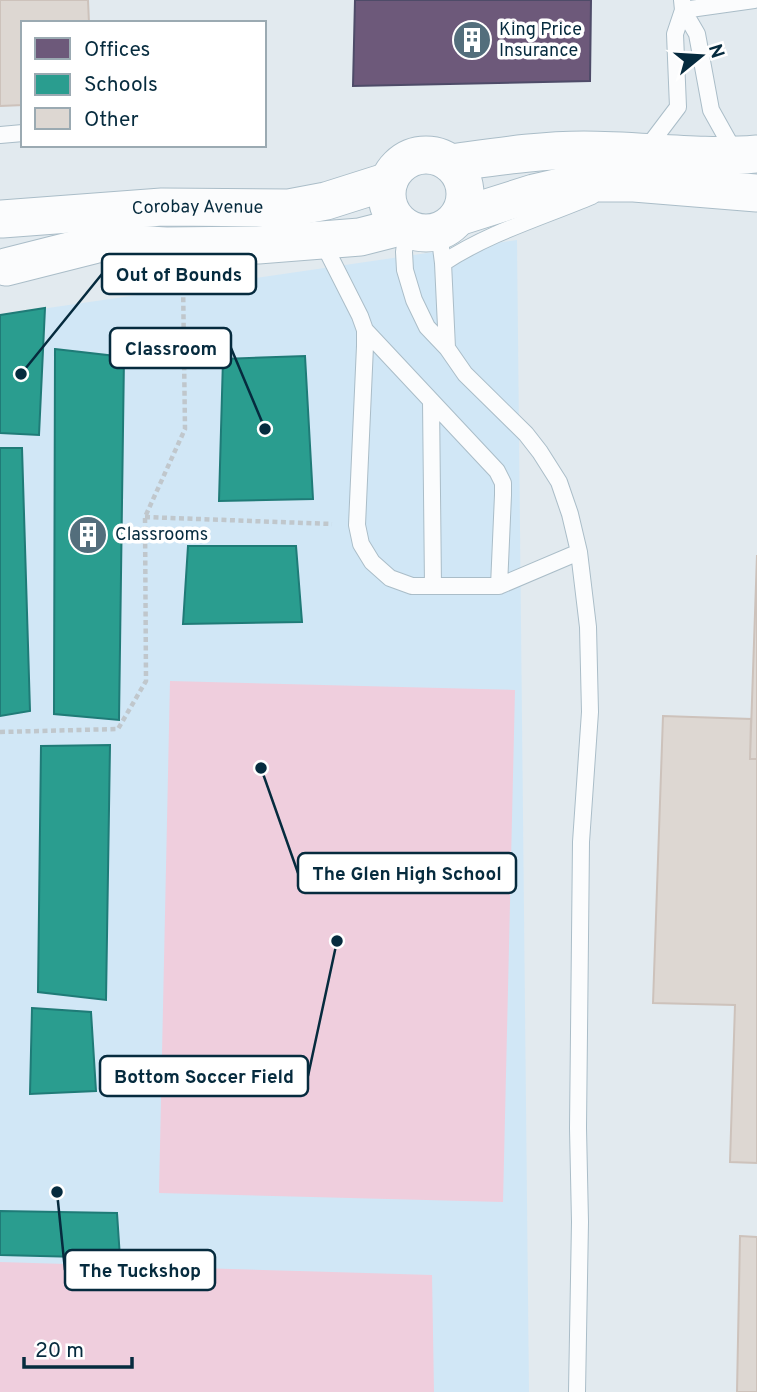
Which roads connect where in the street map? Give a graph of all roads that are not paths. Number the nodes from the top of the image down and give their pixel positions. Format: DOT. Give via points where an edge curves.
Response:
graph roads {
  1 [pos="754,0"];
  2 [pos="682,5"];
  3 [pos="21,133"];
  4 [pos="0,135"];
  5 [pos="644,152"];
  6 [pos="746,155"];
  7 [pos="450,163"];
  8 [pos="389,181"];
  9 [pos="623,183"];
  10 [pos="757,193"];
  11 [pos="1,218"];
  12 [pos="430,233"];
  13 [pos="322,241"];
  14 [pos="3,270"];
  15 [pos="365,330"];
  16 [pos="447,348"];
  17 [pos="432,401"];
  18 [pos="579,552"];
  19 [pos="433,586"];
  20 [pos="499,586"];
  21 [pos="577,1392"];
  1 -- 2 [label="lane"];
  2 -- 5 [label="lane" via="675,34 678,107"];
  2 -- 6 [label="lane" via="696,34 711,110"];
  3 -- 4 [label="lane"];
  5 -- 6 [label="street, Corobay Avenue"];
  5 -- 7 [label="street, Corobay Avenue" via="541,151"];
  7 -- 8 [label="street, Corobay Avenue" via="420,155 401,164"];
  7 -- 12 [label="street" via="465,188 465,203"];
  8 -- 11 [label="street, Corobay Avenue" via="289,208 162,207"];
  8 -- 12 [label="street" via="388,206 394,218"];
  9 -- 10 [label="street, Corobay Avenue"];
  9 -- 12 [label="street, Corobay Avenue" via="559,186"];
  9 -- 12 [label="lane" via="458,253"];
  11 -- 14 [label="street, Corobay Avenue" via="13,242"];
  12 -- 13 [label="street, Corobay Avenue"];
  12 -- 16 [label="lane"];
  12 -- 16 [label="lane" via="404,252 405,270 428,327"];
  13 -- 14 [label="street, Corobay Avenue" via="97,244"];
  13 -- 15 [label="lane"];
  15 -- 17 [label="lane"];
  15 -- 19 [label="lane" via="357,525 361,544 390,578 412,586"];
  16 -- 18 [label="lane" via="549,465 559,482"];
  17 -- 19 [label="lane"];
  17 -- 20 [label="lane" via="503,482"];
  18 -- 20 [label="lane"];
  18 -- 21 [label="lane" via="588,627 590,712 581,856"];
  19 -- 20 [label="lane"];
}
